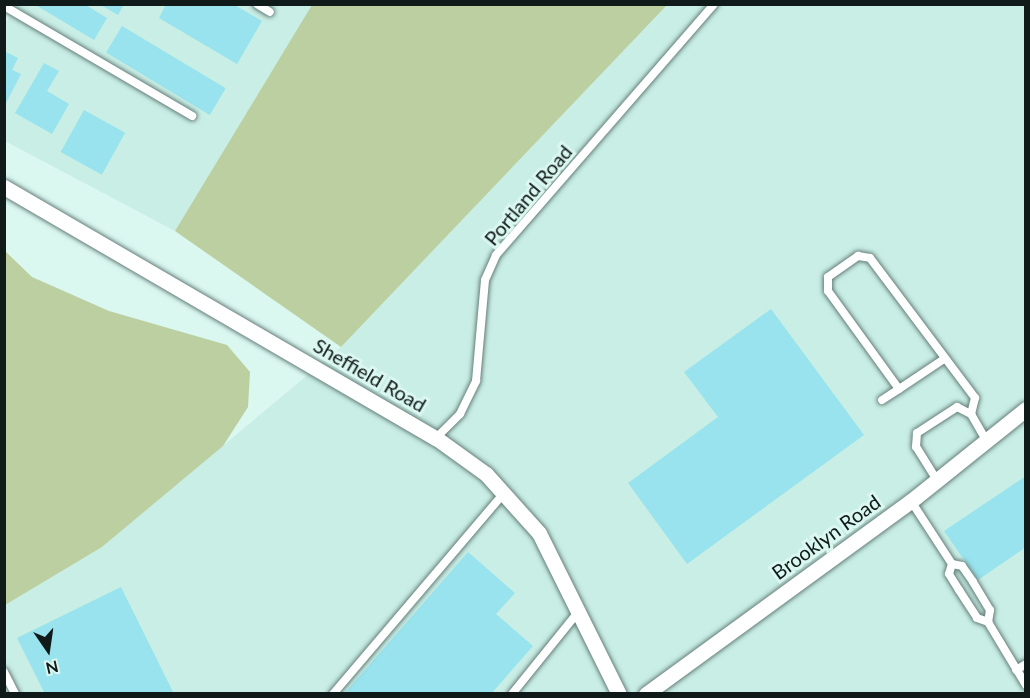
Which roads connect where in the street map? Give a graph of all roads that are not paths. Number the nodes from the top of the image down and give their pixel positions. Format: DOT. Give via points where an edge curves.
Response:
graph roads {
  1 [pos="257,4"];
  2 [pos="714,4"];
  3 [pos="4,6"];
  4 [pos="270,12"];
  5 [pos="192,116"];
  6 [pos="4,187"];
  7 [pos="944,359"];
  8 [pos="899,389"];
  9 [pos="882,400"];
  10 [pos="1026,410"];
  11 [pos="971,414"];
  12 [pos="436,438"];
  13 [pos="986,440"];
  14 [pos="935,477"];
  15 [pos="505,492"];
  16 [pos="911,501"];
  17 [pos="952,564"];
  18 [pos="579,611"];
  19 [pos="988,622"];
  20 [pos="1026,664"];
  21 [pos="1016,670"];
  22 [pos="4,672"];
  23 [pos="1026,685"];
  24 [pos="15,693"];
  25 [pos="333,693"];
  26 [pos="512,693"];
  27 [pos="619,693"];
  28 [pos="646,693"];
  1 -- 4 [label="lane"];
  2 -- 12 [label="lane, Portland Road" via="496,255 483,291 477,381 460,414"];
  3 -- 5 [label="lane"];
  6 -- 12 [label="street, Sheffield Road"];
  7 -- 8 [label="lane"];
  7 -- 8 [label="lane" via="870,258 858,256 826,285"];
  7 -- 11 [label="lane" via="975,398"];
  8 -- 9 [label="lane"];
  10 -- 13 [label="street, Brooklyn Road"];
  11 -- 13 [label="lane"];
  11 -- 14 [label="lane" via="951,408 917,433 916,447"];
  12 -- 15 [label="street, Sheffield Road"];
  13 -- 14 [label="street, Brooklyn Road"];
  14 -- 16 [label="street, Brooklyn Road"];
  15 -- 18 [label="street, Sheffield Road" via="539,533"];
  15 -- 25 [label="lane"];
  16 -- 17 [label="lane"];
  16 -- 28 [label="street, Brooklyn Road"];
  17 -- 19 [label="lane" via="962,566 973,582 990,610"];
  17 -- 19 [label="lane" via="949,574 976,618"];
  18 -- 26 [label="lane"];
  18 -- 27 [label="street, Sheffield Road"];
  19 -- 21 [label="lane"];
  20 -- 21 [label="lane"];
  21 -- 23 [label="lane"];
  22 -- 24 [label="lane"];
}
